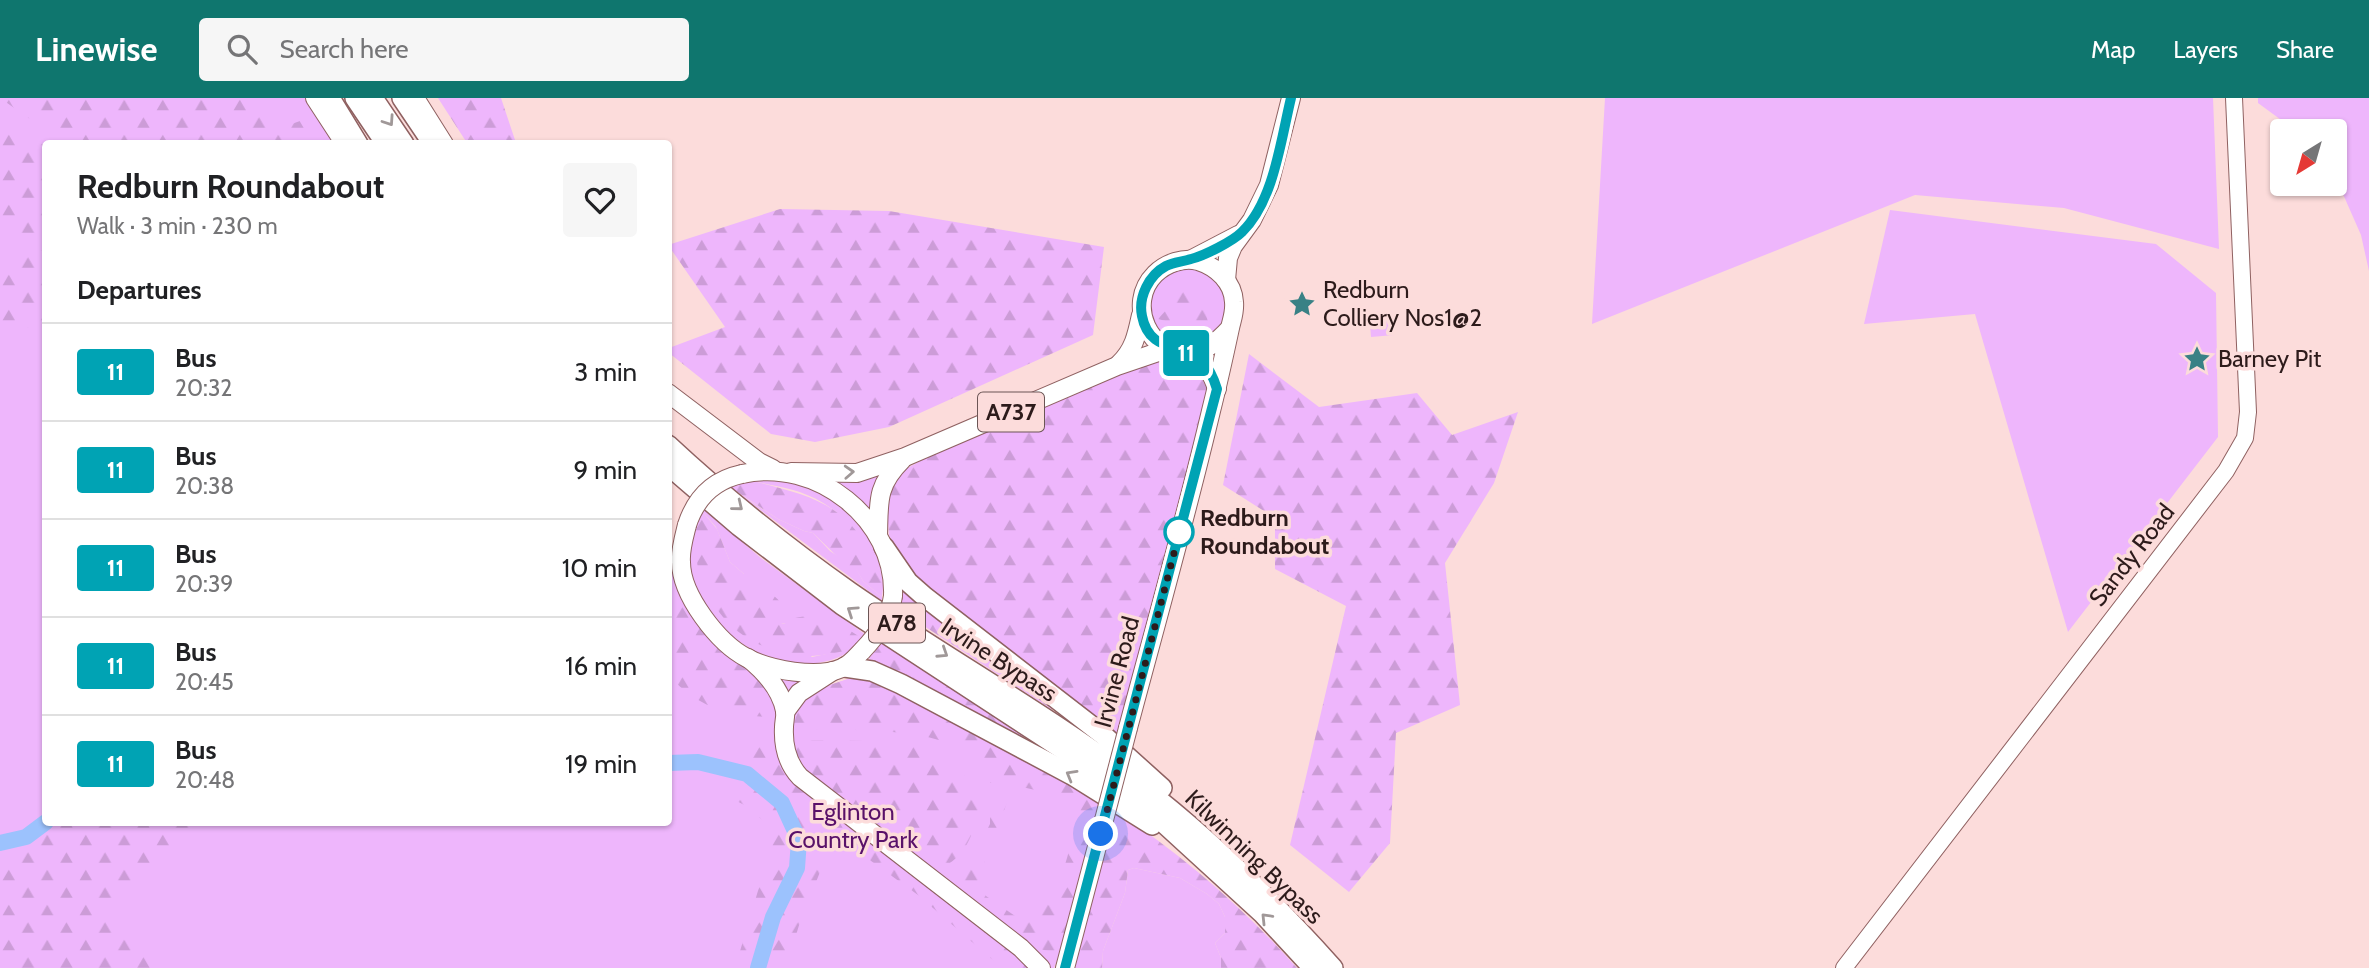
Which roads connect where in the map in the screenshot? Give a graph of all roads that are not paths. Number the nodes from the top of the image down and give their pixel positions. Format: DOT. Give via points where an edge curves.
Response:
graph roads {
  1 [pos="315,98"];
  2 [pos="330,98"];
  3 [pos="355,98"];
  4 [pos="373,98"];
  5 [pos="402,98"];
  6 [pos="415,98"];
  7 [pos="1291,98"];
  8 [pos="2234,98"];
  9 [pos="342,140"];
  10 [pos="356,140"];
  11 [pos="383,140"];
  12 [pos="401,140"];
  13 [pos="430,140"];
  14 [pos="441,140"];
  15 [pos="1241,233"];
  16 [pos="1192,259"];
  17 [pos="1226,280"];
  18 [pos="1141,315"];
  19 [pos="1230,328"];
  20 [pos="1170,348"];
  21 [pos="1190,353"];
  22 [pos="1117,366"];
  23 [pos="1217,389"];
  24 [pos="672,396"];
  25 [pos="672,449"];
  26 [pos="905,457"];
  27 [pos="672,469"];
  28 [pos="784,472"];
  29 [pos="881,542"];
  30 [pos="672,545"];
  31 [pos="680,564"];
  32 [pos="748,658"];
  33 [pos="839,669"];
  34 [pos="784,724"];
  35 [pos="1136,790"];
  36 [pos="1211,865"];
  37 [pos="1250,880"];
  38 [pos="1021,948"];
  39 [pos="1066,965"];
  40 [pos="1041,968"];
  41 [pos="1313,968"];
  42 [pos="1333,968"];
  43 [pos="1844,968"];
  1 -- 9 [label="main road"];
  2 -- 10 [label="highway"];
  3 -- 11 [label="highway"];
  4 -- 12 [label="highway, one-way"];
  5 -- 13 [label="highway"];
  6 -- 14 [label="main road"];
  7 -- 15 [label="main road" via="1269,185"];
  8 -- 43 [label="main road, Sandy Road" via="2248,412 2245,438 2226,471"];
  15 -- 16 [label="main road"];
  15 -- 17 [label="main road" via="1228,258"];
  16 -- 17 [label="main road" via="1215,269"];
  16 -- 18 [label="main road" via="1165,266 1154,275 1146,287"];
  17 -- 19 [label="main road" via="1234,300"];
  18 -- 20 [label="main road" via="1154,339"];
  18 -- 22 [label="main road" via="1133,346"];
  19 -- 21 [label="main road" via="1215,343"];
  19 -- 23 [label="main road, Irvine Road"];
  20 -- 21 [label="main road"];
  20 -- 22 [label="main road, A737"];
  21 -- 23 [label="main road" via="1202,361"];
  22 -- 26 [label="main road, A737"];
  23 -- 39 [label="main road, Irvine Road, bridge"];
  24 -- 28 [label="main road" via="759,462"];
  25 -- 35 [label="highway, Irvine Bypass / A78, one-way" via="775,536 849,591 1081,743"];
  28 -- 26 [label="main road, A737, one-way" via="857,473"];
  26 -- 29 [label="main road, A737" via="880,491"];
  35 -- 27 [label="highway, Irvine Bypass / A78, one-way" via="842,605"];
  28 -- 29 [label="main road" via="845,498 868,520"];
  28 -- 31 [label="main road, bridge" via="742,474 708,489 687,525"];
  29 -- 33 [label="main road, bridge" via="894,581 892,606 881,629"];
  29 -- 37 [label="highway" via="916,590 1102,734 1214,835"];
  30 -- 31 [label="main road"];
  31 -- 32 [label="main road" via="703,616 718,635"];
  32 -- 33 [label="main road" via="796,672"];
  32 -- 34 [label="main road" via="772,682"];
  33 -- 34 [label="main road" via="799,693"];
  36 -- 33 [label="highway, one-way" via="1072,775 901,684 872,671"];
  34 -- 38 [label="main road" via="790,763 806,782"];
  35 -- 36 [label="highway, Kilwinning Bypass / A78"];
  35 -- 37 [label="highway, Kilwinning Bypass / A78" via="1179,816"];
  41 -- 36 [label="highway, Kilwinning Bypass / A78, one-way"];
  37 -- 42 [label="highway, Kilwinning Bypass / A78"];
  38 -- 39 [label="main road"];
  38 -- 40 [label="main road"];
}
